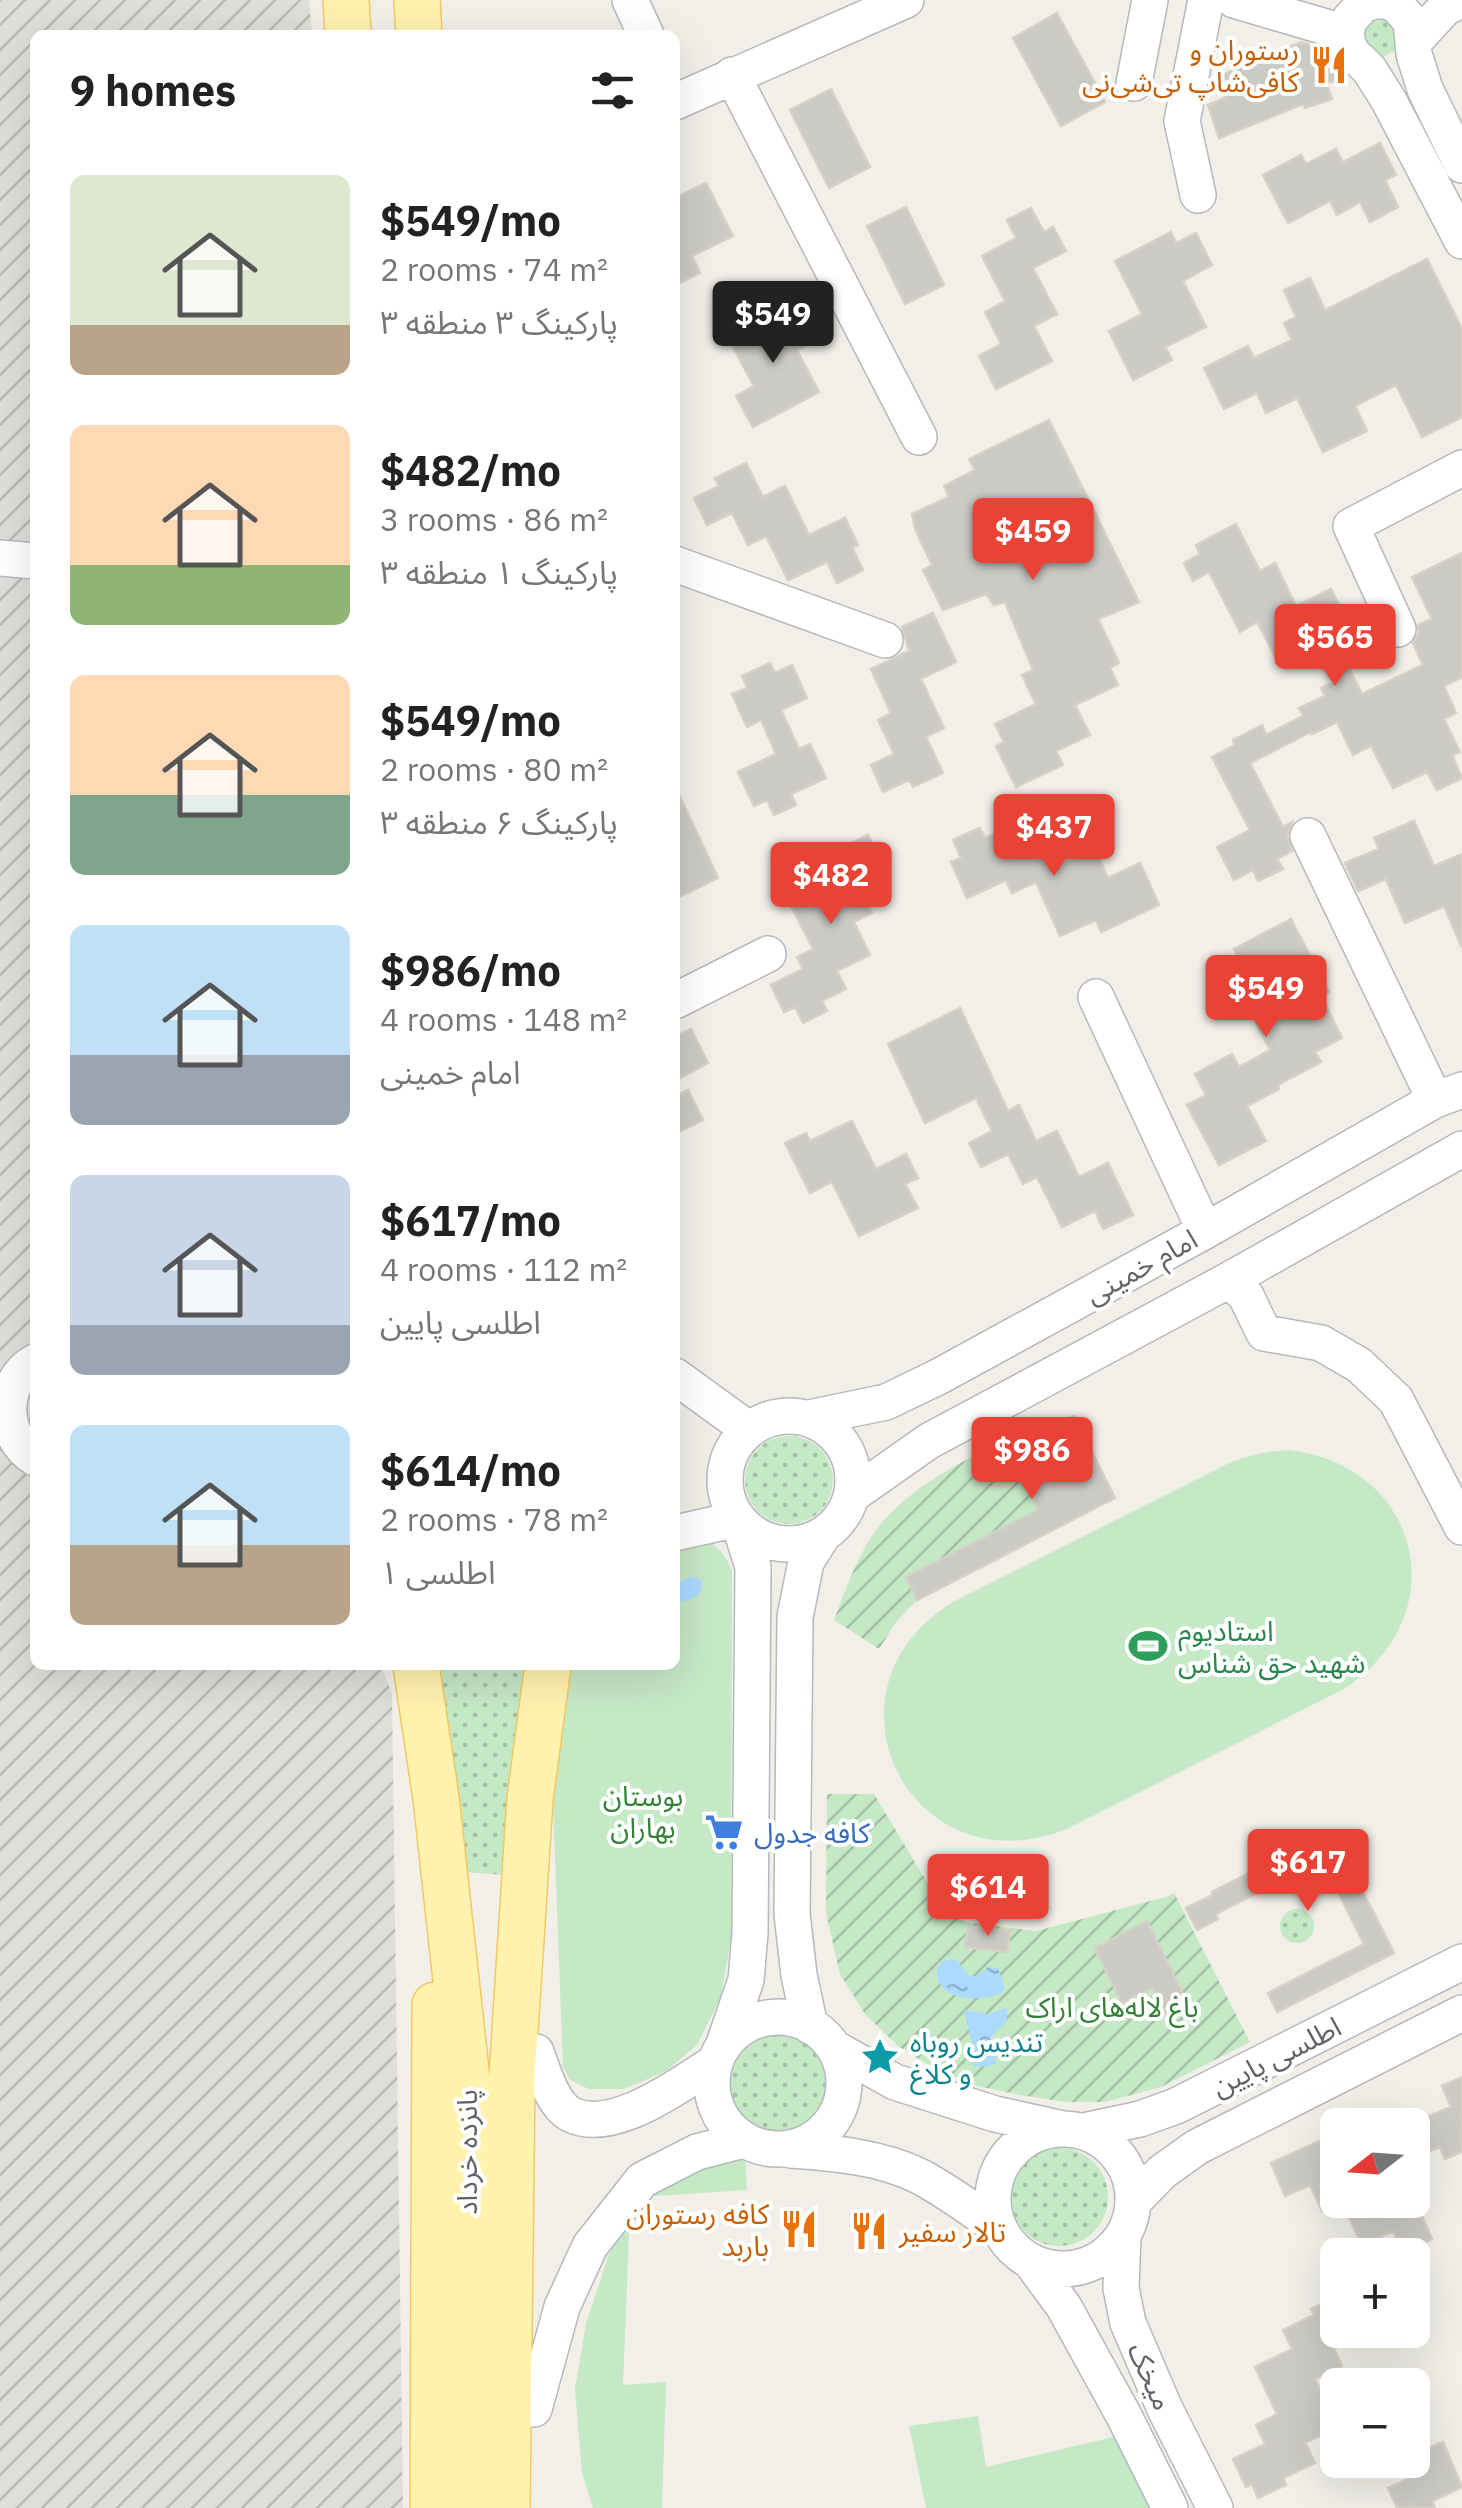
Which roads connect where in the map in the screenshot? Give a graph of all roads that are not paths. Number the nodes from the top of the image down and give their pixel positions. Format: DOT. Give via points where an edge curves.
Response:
graph roads {
  1 [pos="346,0"];
  2 [pos="417,0"];
  3 [pos="630,0"];
  4 [pos="906,0"];
  5 [pos="1150,0"];
  6 [pos="1206,0"];
  7 [pos="1234,0"];
  8 [pos="1461,0"];
  9 [pos="1361,9"];
  10 [pos="348,30"];
  11 [pos="419,30"];
  12 [pos="644,30"];
  13 [pos="1413,49"];
  14 [pos="732,76"];
  15 [pos="1134,83"];
  16 [pos="680,97"];
  17 [pos="1462,164"];
  18 [pos="1198,195"];
  19 [pos="1462,241"];
  20 [pos="918,437"];
  21 [pos="1462,468"];
  22 [pos="0,558"];
  23 [pos="30,561"];
  24 [pos="680,566"];
  25 [pos="1398,629"];
  26 [pos="885,640"];
  27 [pos="1308,836"];
  28 [pos="768,954"];
  29 [pos="1096,997"];
  30 [pos="680,998"];
  31 [pos="1449,1095"];
  32 [pos="1462,1149"];
  33 [pos="1206,1231"];
  34 [pos="1229,1280"];
  35 [pos="30,1364"];
  36 [pos="680,1380"];
  37 [pos="2,1408"];
  38 [pos="810,1418"];
  39 [pos="748,1429"];
  40 [pos="30,1455"];
  41 [pos="852,1495"];
  42 [pos="738,1519"];
  43 [pos="1462,1527"];
  44 [pos="680,1531"];
  45 [pos="823,1535"];
  46 [pos="417,1670"];
  47 [pos="547,1670"];
  48 [pos="436,1798"];
  49 [pos="530,1799"];
  50 [pos="1451,1967"];
  51 [pos="1462,2013"];
  52 [pos="822,2037"];
  53 [pos="536,2052"];
  54 [pos="719,2054"];
  55 [pos="1071,2130"];
  56 [pos="743,2140"];
  57 [pos="785,2149"];
  58 [pos="1128,2219"];
  59 [pos="1000,2230"];
  60 [pos="1031,2262"];
  61 [pos="534,2409"];
  62 [pos="432,2508"];
  63 [pos="464,2508"];
  64 [pos="506,2508"];
  65 [pos="536,2508"];
  66 [pos="1170,2508"];
  67 [pos="1215,2508"];
  1 -- 10 [label="main road"];
  2 -- 11 [label="main road"];
  3 -- 12 [label="street"];
  4 -- 14 [label="street"];
  5 -- 15 [label="street"];
  6 -- 18 [label="street" via="1182,121"];
  7 -- 9 [label="street"];
  8 -- 13 [label="street" via="1446,8"];
  9 -- 13 [label="street" via="1396,5 1411,21"];
  9 -- 19 [label="street" via="1348,44 1389,101"];
  13 -- 17 [label="street" via="1424,89"];
  14 -- 16 [label="street"];
  14 -- 20 [label="street"];
  21 -- 25 [label="street" via="1351,526"];
  22 -- 23 [label="street"];
  24 -- 26 [label="street"];
  27 -- 31 [label="street"];
  28 -- 30 [label="street"];
  29 -- 33 [label="street"];
  31 -- 33 [label="street, امام خمینی"];
  32 -- 34 [label="street, امام خمینی"];
  33 -- 38 [label="street, امام خمینی" via="886,1402"];
  34 -- 41 [label="street, امام خمینی" via="929,1441"];
  34 -- 43 [label="street" via="1246,1296 1264,1333 1321,1342 1359,1365 1396,1400"];
  35 -- 37 [label="street" via="15,1376"];
  36 -- 39 [label="street"];
  37 -- 40 [label="street" via="12,1440"];
  38 -- 39 [label="street" via="777,1416"];
  38 -- 41 [label="street" via="840,1440 849,1457"];
  39 -- 42 [label="street" via="725,1472 724,1488"];
  41 -- 45 [label="street"];
  42 -- 44 [label="street"];
  42 -- 45 [label="street" via="768,1541 805,1542"];
  42 -- 54 [label="street" via="754,1586 750,1933 746,1980"];
  45 -- 52 [label="street" via="806,1562 795,1617 792,1914 800,1975"];
  46 -- 48 [label="main road, پانزده خرداد"];
  47 -- 49 [label="main road, پانزده خرداد"];
  48 -- 62 [label="main road, پانزده خرداد"];
  48 -- 63 [label="main road, پانزده خرداد" via="467,2080"];
  49 -- 53 [label="main road, پانزده خرداد"];
  49 -- 64 [label="main road, پانزده خرداد" via="512,2078"];
  50 -- 51 [label="street"];
  50 -- 55 [label="street, اطلسی پایین" via="1176,2106"];
  51 -- 58 [label="street, اطلسی پایین" via="1197,2148 1162,2172"];
  52 -- 54 [label="street" via="801,2020 758,2019 739,2028"];
  52 -- 55 [label="street" via="895,2082"];
  52 -- 57 [label="street" via="843,2068 838,2112 816,2137"];
  53 -- 54 [label="street" via="549,2088 569,2113 600,2120 634,2110"];
  53 -- 61 [label="main road, پانزده خرداد"];
  54 -- 56 [label="street" via="711,2084 716,2106"];
  55 -- 58 [label="street" via="1104,2142 1120,2158 1130,2180"];
  55 -- 59 [label="street" via="1037,2133 1002,2162 993,2207"];
  56 -- 57 [label="street"];
  56 -- 61 [label="street" via="698,2152 642,2180 590,2246 562,2308"];
  57 -- 59 [label="street" via="835,2152 917,2175"];
  58 -- 60 [label="street" via="1110,2251 1092,2263 1072,2269"];
  58 -- 67 [label="street, میخک" via="1121,2288 1128,2323"];
  59 -- 60 [label="street"];
  60 -- 66 [label="street, میخک" via="1073,2322"];
  61 -- 65 [label="main road, پانزده خرداد"];
}
